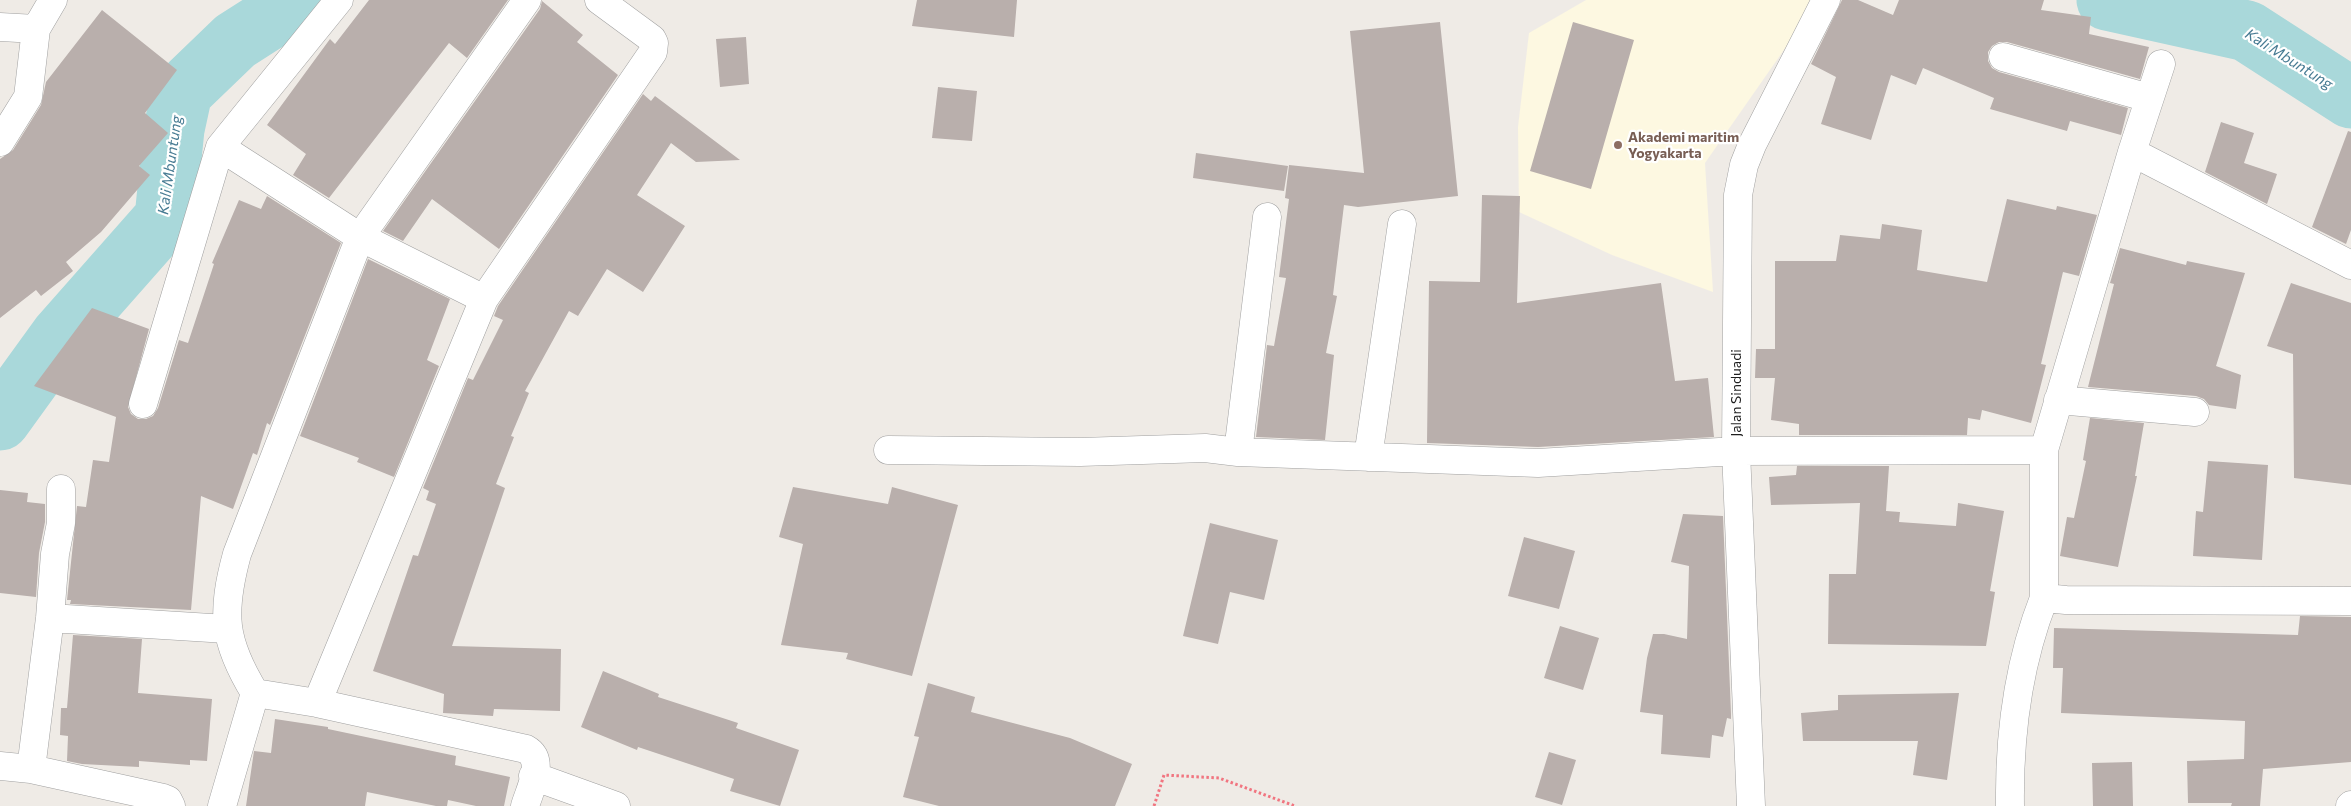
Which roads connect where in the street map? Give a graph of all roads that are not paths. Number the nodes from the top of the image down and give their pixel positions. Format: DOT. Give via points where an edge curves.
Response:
graph roads {
  1 [pos="53,0"];
  2 [pos="339,0"];
  3 [pos="527,0"];
  4 [pos="599,0"];
  5 [pos="1826,0"];
  6 [pos="0,27"];
  7 [pos="36,29"];
  8 [pos="2003,57"];
  9 [pos="2161,64"];
  10 [pos="2149,98"];
  11 [pos="0,142"];
  12 [pos="220,147"];
  13 [pos="2132,152"];
  14 [pos="1267,217"];
  15 [pos="1402,224"];
  16 [pos="360,237"];
  17 [pos="2351,265"];
  18 [pos="484,299"];
  19 [pos="2058,400"];
  20 [pos="143,404"];
  21 [pos="2195,412"];
  22 [pos="888,450"];
  23 [pos="2044,450"];
  24 [pos="1736,451"];
  25 [pos="1238,452"];
  26 [pos="1368,457"];
  27 [pos="61,488"];
  28 [pos="2044,598"];
  29 [pos="2351,601"];
  30 [pos="50,618"];
  31 [pos="227,629"];
  32 [pos="255,693"];
  33 [pos="317,703"];
  34 [pos="0,766"];
  35 [pos="31,769"];
  36 [pos="533,776"];
  37 [pos="171,806"];
  38 [pos="222,806"];
  39 [pos="525,806"];
  40 [pos="616,806"];
  41 [pos="1751,806"];
  42 [pos="2010,806"];
  1 -- 7 [label="street"];
  2 -- 12 [label="street"];
  3 -- 16 [label="street"];
  4 -- 18 [label="street" via="652,39 653,52"];
  5 -- 24 [label="street, Jalan Sinduadi" via="1752,145 1738,194"];
  6 -- 7 [label="street"];
  7 -- 11 [label="street" via="28,97"];
  8 -- 10 [label="street"];
  9 -- 10 [label="street"];
  10 -- 13 [label="street"];
  12 -- 16 [label="street"];
  12 -- 20 [label="street"];
  13 -- 17 [label="street"];
  13 -- 19 [label="street"];
  14 -- 25 [label="street"];
  15 -- 26 [label="street"];
  16 -- 18 [label="street"];
  16 -- 31 [label="street" via="237,554 226,601"];
  18 -- 33 [label="street"];
  19 -- 21 [label="street"];
  19 -- 23 [label="street"];
  22 -- 25 [label="street" via="1080,452 1205,448"];
  23 -- 24 [label="street"];
  23 -- 28 [label="street"];
  24 -- 26 [label="street" via="1538,463"];
  24 -- 41 [label="street, Jalan Sinduadi"];
  25 -- 26 [label="street"];
  27 -- 30 [label="street"];
  28 -- 29 [label="street"];
  28 -- 42 [label="street" via="2032,628 2014,710"];
  30 -- 31 [label="street"];
  30 -- 35 [label="street"];
  31 -- 32 [label="street" via="233,653"];
  32 -- 33 [label="street"];
  32 -- 38 [label="street"];
  33 -- 36 [label="street" via="526,749 535,757 537,766"];
  34 -- 35 [label="street"];
  35 -- 37 [label="street" via="163,798"];
  36 -- 39 [label="street"];
  36 -- 40 [label="street"];
}
